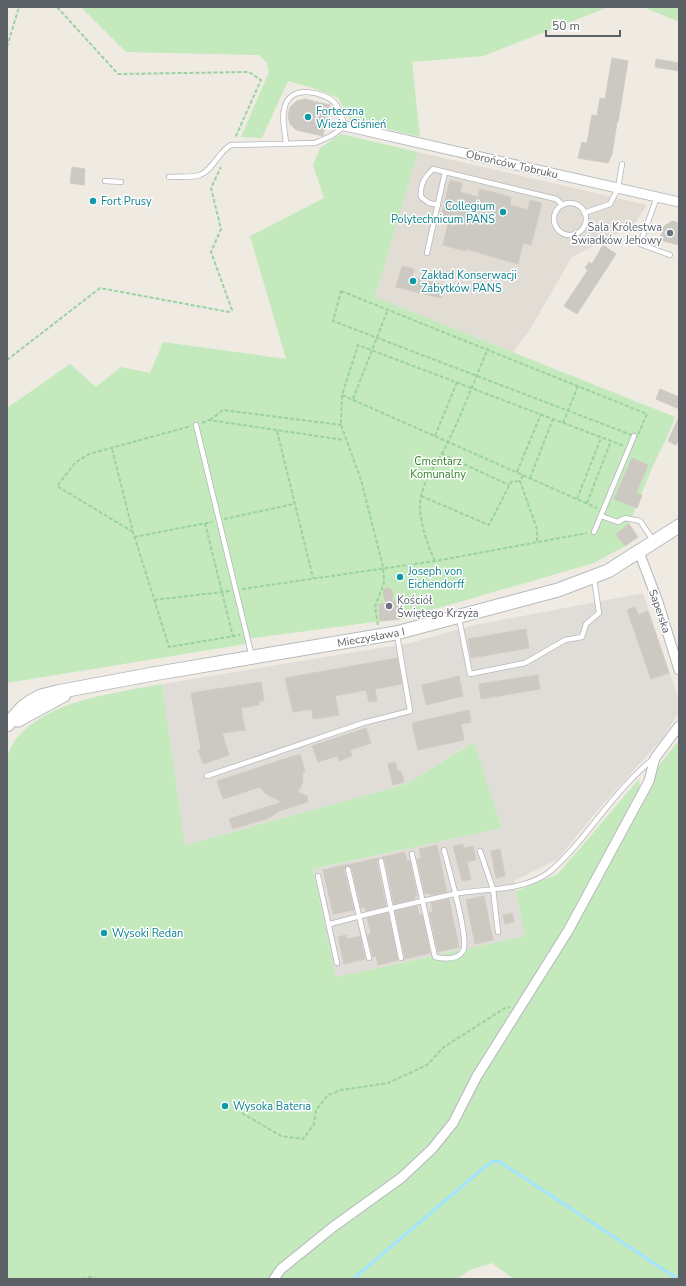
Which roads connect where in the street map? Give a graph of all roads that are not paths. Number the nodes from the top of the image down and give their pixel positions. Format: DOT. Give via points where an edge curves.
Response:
graph roads {
  1 [pos="345,126"];
  2 [pos="286,143"];
  3 [pos="622,164"];
  4 [pos="445,172"];
  5 [pos="168,178"];
  6 [pos="105,180"];
  7 [pos="121,182"];
  8 [pos="618,188"];
  9 [pos="657,197"];
  10 [pos="679,202"];
  11 [pos="563,204"];
  12 [pos="438,205"];
  13 [pos="584,213"];
  14 [pos="427,253"];
  15 [pos="670,255"];
  16 [pos="196,425"];
  17 [pos="634,436"];
  18 [pos="601,516"];
  19 [pos="679,517"];
  20 [pos="679,526"];
  21 [pos="594,532"];
  22 [pos="654,542"];
  23 [pos="639,552"];
  24 [pos="594,578"];
  25 [pos="458,617"];
  26 [pos="396,633"];
  27 [pos="252,658"];
  28 [pos="679,670"];
  29 [pos="74,690"];
  30 [pos="7,725"];
  31 [pos="679,726"];
  32 [pos="7,728"];
  33 [pos="656,758"];
  34 [pos="207,776"];
  35 [pos="444,850"];
  36 [pos="480,851"];
  37 [pos="412,854"];
  38 [pos="381,861"];
  39 [pos="348,869"];
  40 [pos="318,876"];
  41 [pos="493,889"];
  42 [pos="456,894"];
  43 [pos="423,901"];
  44 [pos="391,908"];
  45 [pos="359,916"];
  46 [pos="330,924"];
  47 [pos="498,932"];
  48 [pos="369,958"];
  49 [pos="401,958"];
  50 [pos="337,963"];
  51 [pos="274,1279"];
  1 -- 2 [label="lane" via="315,143"];
  1 -- 2 [label="lane" via="337,104 326,96 302,92 291,95 283,115"];
  1 -- 8 [label="street, Obrońców Tobruku"];
  2 -- 5 [label="lane" via="231,145 199,175"];
  3 -- 8 [label="lane"];
  4 -- 11 [label="lane" via="556,199"];
  4 -- 12 [label="lane"];
  4 -- 12 [label="lane" via="433,169 425,177 421,188 421,197 429,203"];
  6 -- 7 [label="lane"];
  8 -- 9 [label="street, Obrońców Tobruku"];
  8 -- 13 [label="lane" via="610,204"];
  9 -- 10 [label="street, Obrońców Tobruku"];
  9 -- 15 [label="lane" via="640,244"];
  11 -- 13 [label="lane" via="575,204"];
  11 -- 13 [label="lane" via="557,208 554,220 556,227 566,234 577,233 582,229 585,224"];
  12 -- 14 [label="lane"];
  16 -- 27 [label="lane"];
  17 -- 18 [label="lane"];
  18 -- 21 [label="lane"];
  18 -- 22 [label="lane" via="618,522 625,518 640,521"];
  19 -- 22 [label="main road, Mieczysława I"];
  20 -- 22 [label="main road, Mieczysława I"];
  22 -- 23 [label="main road, Mieczysława I"];
  23 -- 24 [label="main road, Mieczysława I"];
  23 -- 28 [label="street, Saperska"];
  24 -- 25 [label="main road, Mieczysława I"];
  24 -- 25 [label="lane" via="599,613 586,624 582,637 565,640 525,663 470,674"];
  25 -- 26 [label="main road, Mieczysława I"];
  26 -- 27 [label="main road, Mieczysława I"];
  26 -- 34 [label="lane" via="410,711 363,723"];
  27 -- 29 [label="main road, Mieczysława I"];
  29 -- 30 [label="main road, Mieczysława I" via="41,696 22,708"];
  29 -- 32 [label="main road, Mieczysława I"];
  31 -- 33 [label="street"];
  33 -- 41 [label="lane" via="639,770 559,864 532,881"];
  33 -- 51 [label="street" via="649,781 599,876 568,931 477,1076 453,1123 432,1149 401,1178 332,1227 287,1264"];
  35 -- 42 [label="lane" via="450,880"];
  36 -- 41 [label="lane"];
  37 -- 43 [label="lane"];
  38 -- 44 [label="lane"];
  39 -- 45 [label="lane"];
  40 -- 46 [label="lane"];
  41 -- 42 [label="lane"];
  41 -- 47 [label="lane"];
  42 -- 43 [label="lane"];
  42 -- 43 [label="lane" via="466,944 463,952 456,957 435,957"];
  43 -- 44 [label="lane"];
  44 -- 45 [label="lane"];
  44 -- 49 [label="lane"];
  45 -- 46 [label="lane"];
  45 -- 48 [label="lane"];
  46 -- 50 [label="lane"];
}
